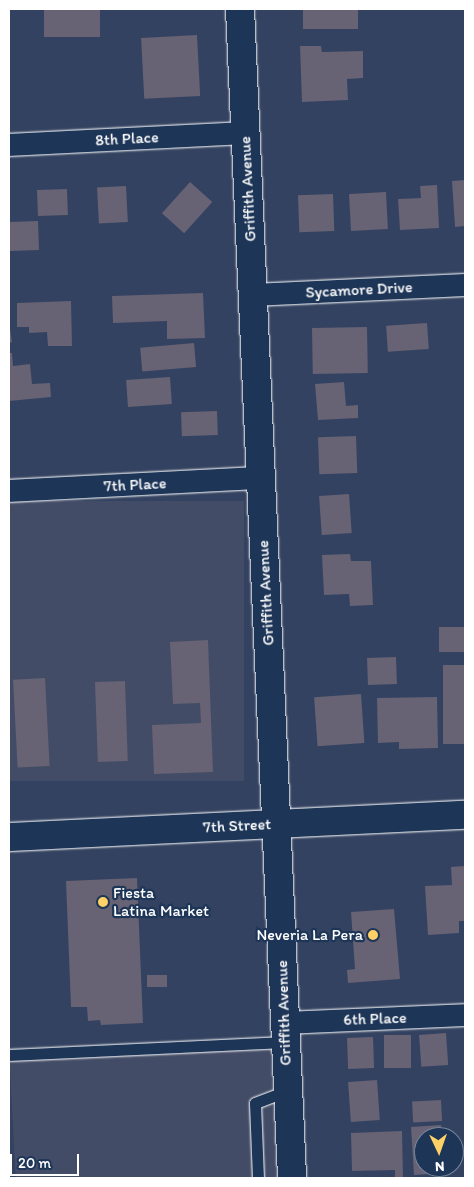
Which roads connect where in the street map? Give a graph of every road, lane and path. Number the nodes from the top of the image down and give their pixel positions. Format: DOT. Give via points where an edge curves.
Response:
graph roads {
  1 [pos="240,9"];
  2 [pos="245,134"];
  3 [pos="9,145"];
  4 [pos="465,285"];
  5 [pos="252,295"];
  6 [pos="261,478"];
  7 [pos="9,491"];
  8 [pos="465,815"];
  9 [pos="276,824"];
  10 [pos="9,837"];
  11 [pos="465,1015"];
  12 [pos="285,1033"];
  13 [pos="9,1055"];
  14 [pos="287,1090"];
  15 [pos="258,1178"];
  16 [pos="292,1178"];
  1 -- 2 [label="main road, Griffith Avenue"];
  2 -- 3 [label="street, 8th Place"];
  2 -- 5 [label="main road, Griffith Avenue"];
  4 -- 5 [label="street, Sycamore Drive"];
  5 -- 6 [label="main road, Griffith Avenue"];
  6 -- 7 [label="street, 7th Place"];
  6 -- 9 [label="main road, Griffith Avenue"];
  8 -- 9 [label="main road, 7th Street"];
  9 -- 10 [label="main road, 7th Street"];
  9 -- 12 [label="main road, Griffith Avenue"];
  11 -- 12 [label="street, 6th Place"];
  12 -- 13 [label="lane"];
  12 -- 14 [label="main road, Griffith Avenue"];
  14 -- 15 [label="lane" via="255,1103"];
  14 -- 16 [label="main road, Griffith Avenue"];
}
